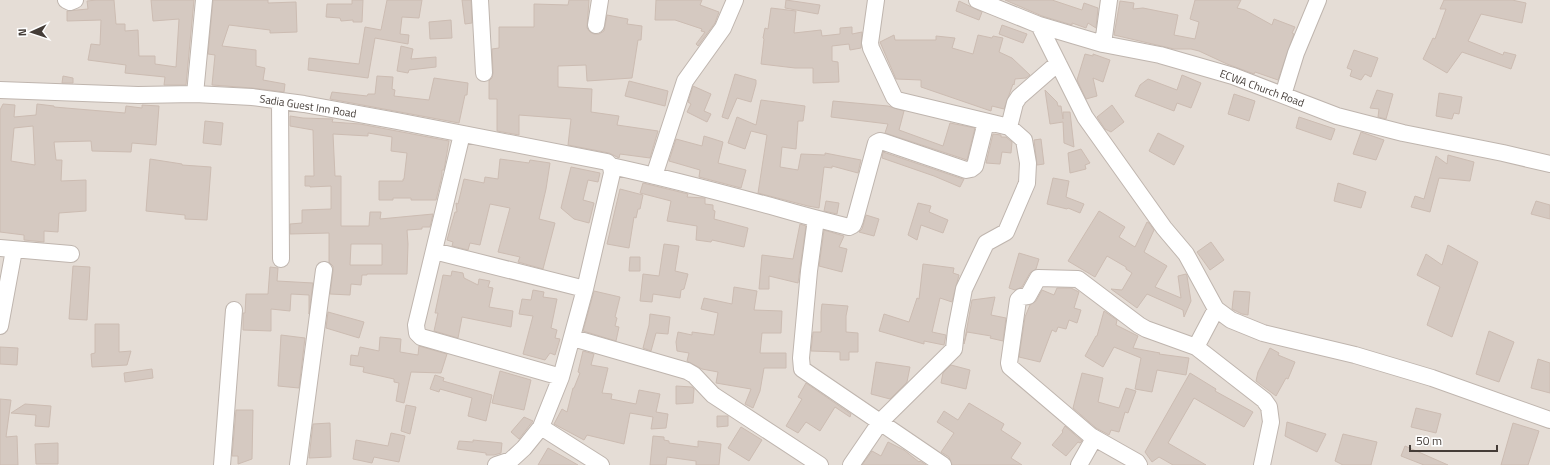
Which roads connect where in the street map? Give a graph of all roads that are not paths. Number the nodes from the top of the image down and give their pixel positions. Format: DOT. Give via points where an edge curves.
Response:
graph roads {
  1 [pos="66,0"];
  2 [pos="75,0"];
  3 [pos="204,0"];
  4 [pos="480,0"];
  5 [pos="600,0"];
  6 [pos="735,0"];
  7 [pos="876,0"];
  8 [pos="977,0"];
  9 [pos="1109,0"];
  10 [pos="1318,0"];
  11 [pos="596,25"];
  12 [pos="1039,25"];
  13 [pos="1102,44"];
  14 [pos="1058,63"];
  15 [pos="484,73"];
  16 [pos="0,90"];
  17 [pos="195,94"];
  18 [pos="1283,95"];
  19 [pos="280,101"];
  20 [pos="986,122"];
  21 [pos="1008,126"];
  22 [pos="462,134"];
  23 [pos="1550,164"];
  24 [pos="611,166"];
  25 [pos="654,176"];
  26 [pos="816,220"];
  27 [pos="7,249"];
  28 [pos="434,251"];
  29 [pos="71,254"];
  30 [pos="281,259"];
  31 [pos="324,270"];
  32 [pos="585,289"];
  33 [pos="1216,309"];
  34 [pos="234,310"];
  35 [pos="0,326"];
  36 [pos="573,338"];
  37 [pos="1196,347"];
  38 [pos="561,377"];
  39 [pos="1550,420"];
  40 [pos="881,421"];
  41 [pos="541,427"];
  42 [pos="1091,436"];
  43 [pos="595,463"];
  44 [pos="222,465"];
  45 [pos="298,465"];
  46 [pos="496,465"];
  47 [pos="820,465"];
  48 [pos="851,465"];
  49 [pos="943,465"];
  50 [pos="1079,465"];
  51 [pos="1139,465"];
  52 [pos="1262,465"];
  1 -- 2 [label="street"];
  3 -- 17 [label="street"];
  4 -- 15 [label="street"];
  5 -- 11 [label="street"];
  6 -- 25 [label="street" via="723,28 685,81"];
  7 -- 20 [label="street" via="870,43 894,97 897,100"];
  8 -- 12 [label="street, ECWA Church Road"];
  9 -- 13 [label="street"];
  10 -- 18 [label="street" via="1296,53"];
  12 -- 13 [label="street, ECWA Church Road"];
  12 -- 14 [label="street"];
  13 -- 18 [label="street, ECWA Church Road" via="1233,76"];
  14 -- 21 [label="street" via="1015,103"];
  14 -- 33 [label="street" via="1085,117 1164,228 1186,254"];
  16 -- 17 [label="street, Sadia Guest Inn Road" via="138,95"];
  17 -- 19 [label="street, Sadia Guest Inn Road"];
  18 -- 23 [label="street, ECWA Church Road" via="1337,116 1403,134"];
  19 -- 22 [label="street, Sadia Guest Inn Road"];
  19 -- 30 [label="street"];
  20 -- 21 [label="street"];
  20 -- 26 [label="street, Sadia Guest Inn Road" via="975,166 966,170 880,141 876,143 853,225 849,227"];
  21 -- 40 [label="street" via="1024,140 1028,163 1027,183 1006,232 986,243 964,289 954,349"];
  22 -- 24 [label="street, Sadia Guest Inn Road" via="607,162"];
  22 -- 28 [label="street"];
  24 -- 25 [label="street, Sadia Guest Inn Road"];
  24 -- 32 [label="street" via="612,173"];
  25 -- 26 [label="street, Sadia Guest Inn Road"];
  26 -- 40 [label="street" via="802,369"];
  27 -- 29 [label="street"];
  27 -- 35 [label="street"];
  28 -- 32 [label="street"];
  28 -- 38 [label="street" via="416,325 417,333 421,337"];
  31 -- 45 [label="street"];
  32 -- 36 [label="street"];
  33 -- 37 [label="street"];
  33 -- 39 [label="street" via="1231,320 1263,333 1362,357 1432,378"];
  34 -- 44 [label="street"];
  36 -- 38 [label="street"];
  36 -- 47 [label="street" via="694,375 713,395"];
  37 -- 42 [label="street" via="1146,329 1078,279 1038,278 1028,296 1020,297 1018,300 1010,367"];
  37 -- 52 [label="street" via="1264,400 1269,407 1271,422"];
  38 -- 41 [label="street"];
  40 -- 48 [label="street"];
  40 -- 49 [label="street"];
  41 -- 43 [label="street"];
  41 -- 46 [label="street" via="511,460"];
  42 -- 50 [label="street" via="1092,442"];
  42 -- 51 [label="street"];
}
